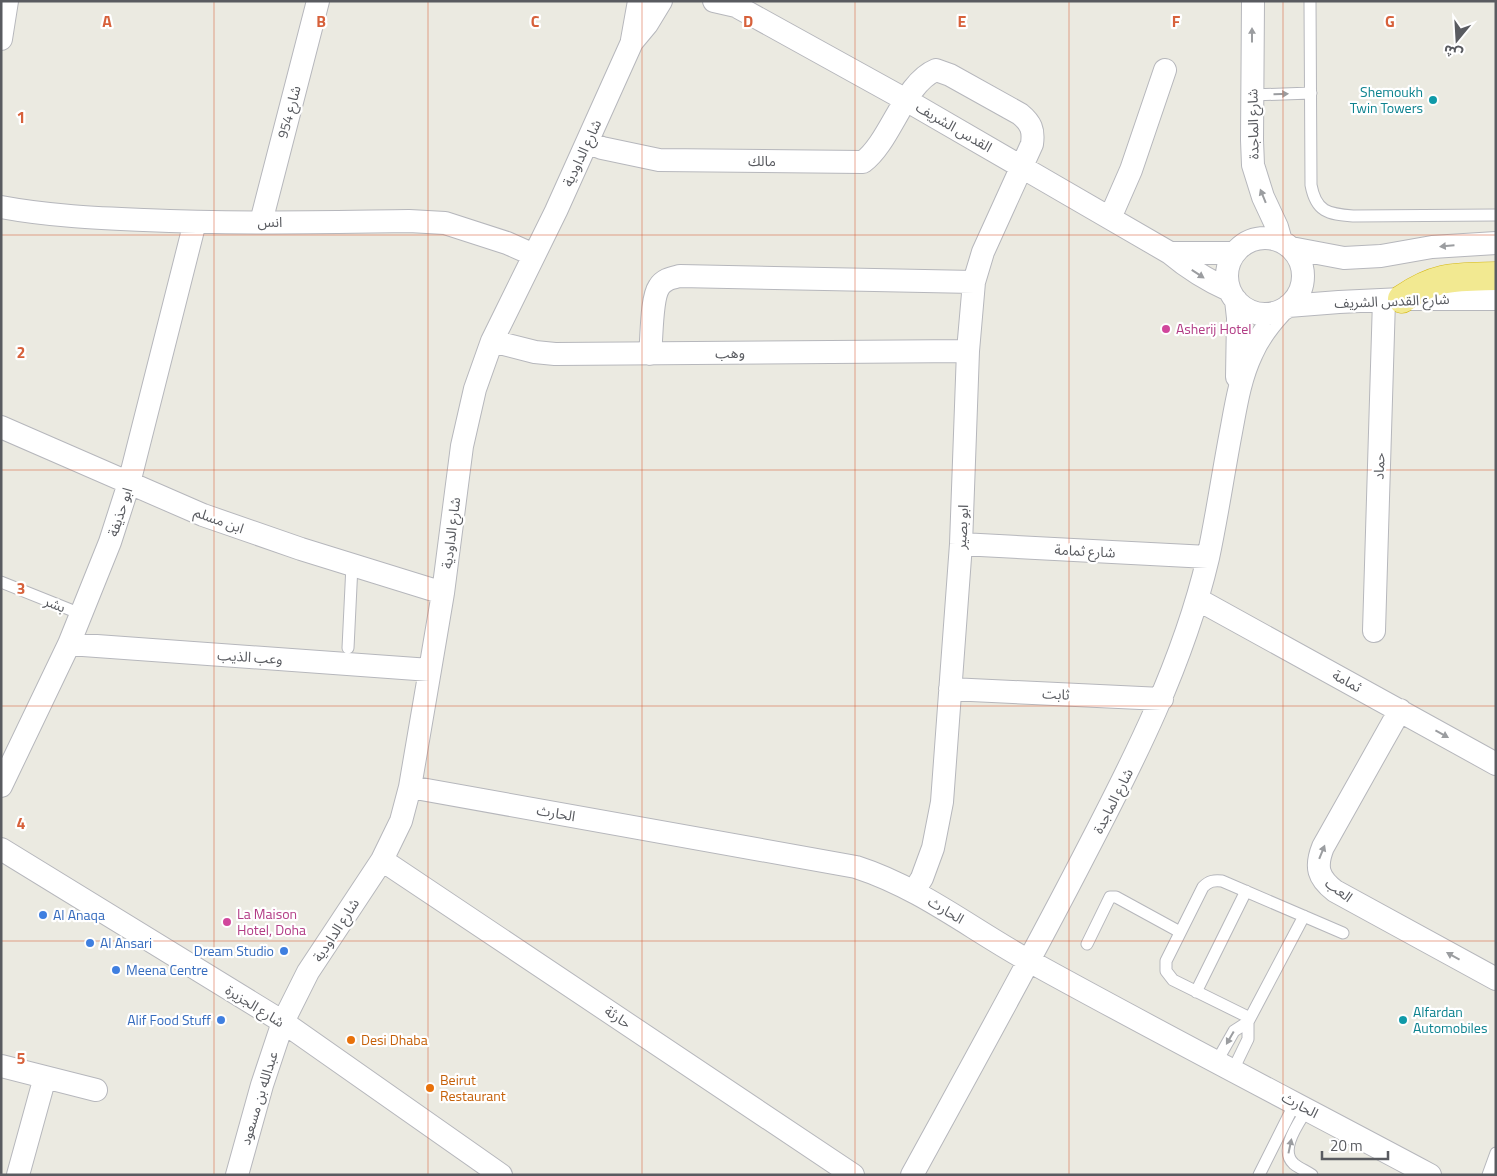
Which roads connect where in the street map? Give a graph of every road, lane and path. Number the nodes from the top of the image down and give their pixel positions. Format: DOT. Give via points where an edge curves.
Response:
graph roads {
  1 [pos="7,1"];
  2 [pos="318,1"];
  3 [pos="639,1"];
  4 [pos="661,1"];
  5 [pos="714,1"];
  6 [pos="1253,1"];
  7 [pos="1310,1"];
  8 [pos="734,4"];
  9 [pos="1,39"];
  10 [pos="632,42"];
  11 [pos="1165,70"];
  12 [pos="1311,93"];
  13 [pos="1252,95"];
  14 [pos="906,100"];
  15 [pos="588,142"];
  16 [pos="1022,166"];
  17 [pos="1,207"];
  18 [pos="1496,214"];
  19 [pos="1110,218"];
  20 [pos="195,222"];
  21 [pos="260,222"];
  22 [pos="1496,243"];
  23 [pos="1286,244"];
  24 [pos="1170,253"];
  25 [pos="1233,253"];
  26 [pos="534,255"];
  27 [pos="1496,276"];
  28 [pos="974,282"];
  29 [pos="1232,295"];
  30 [pos="1393,299"];
  31 [pos="1496,299"];
  32 [pos="1285,308"];
  33 [pos="492,340"];
  34 [pos="968,351"];
  35 [pos="650,354"];
  36 [pos="1237,398"];
  37 [pos="1,427"];
  38 [pos="129,483"];
  39 [pos="961,544"];
  40 [pos="1208,557"];
  41 [pos="352,565"];
  42 [pos="1,582"];
  43 [pos="444,593"];
  44 [pos="1197,599"];
  45 [pos="81,614"];
  46 [pos="1374,631"];
  47 [pos="69,644"];
  48 [pos="348,648"];
  49 [pos="430,670"];
  50 [pos="950,690"];
  51 [pos="1162,699"];
  52 [pos="1400,710"];
  53 [pos="1496,764"];
  54 [pos="1,786"];
  55 [pos="410,786"];
  56 [pos="1,849"];
  57 [pos="382,860"];
  58 [pos="914,891"];
  59 [pos="1246,891"];
  60 [pos="1304,916"];
  61 [pos="1180,932"];
  62 [pos="1343,932"];
  63 [pos="1087,944"];
  64 [pos="1030,961"];
  65 [pos="1496,979"];
  66 [pos="1196,992"];
  67 [pos="1249,1020"];
  68 [pos="283,1022"];
  69 [pos="1225,1065"];
  70 [pos="1,1066"];
  71 [pos="45,1077"];
  72 [pos="96,1090"];
  73 [pos="1301,1106"];
  74 [pos="1496,1153"];
  75 [pos="18,1175"];
  76 [pos="236,1175"];
  77 [pos="501,1175"];
  78 [pos="853,1175"];
  79 [pos="912,1175"];
  80 [pos="1259,1175"];
  81 [pos="1312,1175"];
  82 [pos="1430,1175"];
  83 [pos="1488,1175"];
  1 -- 9 [label="street"];
  2 -- 21 [label="street, شارع 954"];
  3 -- 10 [label="street, شارع الداودية"];
  4 -- 10 [label="street, شارع الداودية"];
  5 -- 8 [label="street, القدس الشريف"];
  13 -- 6 [label="street, شارع الماجدة, one-way"];
  7 -- 12 [label="lane"];
  8 -- 14 [label="street, القدس الشريف"];
  10 -- 15 [label="street, شارع الداودية"];
  11 -- 19 [label="street"];
  13 -- 12 [label="lane, one-way"];
  12 -- 18 [label="lane" via="1311,185 1314,200 1323,209 1353,216"];
  23 -- 13 [label="street, شارع الماجدة, one-way" via="1263,197 1253,165"];
  14 -- 15 [label="street, مالك" via="875,151 863,162 659,160"];
  14 -- 16 [label="street, القدس الشريف"];
  14 -- 16 [label="street, ابو بصير" via="924,77 936,70 950,75 1028,121 1032,128 1032,144"];
  15 -- 26 [label="street, شارع الداودية"];
  16 -- 19 [label="street, القدس الشريف"];
  16 -- 28 [label="street, ابو بصير" via="983,252"];
  17 -- 20 [label="street, انس" via="93,218"];
  19 -- 24 [label="street, القدس الشريف"];
  20 -- 21 [label="street, انس"];
  20 -- 38 [label="street, ابو حذيفة"];
  21 -- 26 [label="street, انس" via="444,223"];
  22 -- 23 [label="street, one-way" via="1344,258"];
  23 -- 25 [label="street" via="1266,237 1251,240"];
  23 -- 32 [label="street" via="1300,261 1304,278 1299,294"];
  24 -- 25 [label="street"];
  24 -- 29 [label="street, القدس الشريف, one-way"];
  25 -- 29 [label="street" via="1227,268 1227,283"];
  26 -- 33 [label="street, شارع الداودية"];
  27 -- 30 [label="highway" via="1445,278"];
  28 -- 34 [label="street, ابو بصير"];
  28 -- 35 [label="street" via="680,276 666,279 655,296"];
  29 -- 32 [label="street" via="1257,313"];
  29 -- 36 [label="street, شارع الماجدة" via="1238,318"];
  30 -- 31 [label="street, شارع القدس الشريف"];
  30 -- 32 [label="street, شارع القدس الشريف"];
  30 -- 46 [label="street, حماد"];
  32 -- 36 [label="street, شارع الماجدة" via="1268,326 1250,356"];
  33 -- 35 [label="street, وهب" via="555,354"];
  33 -- 43 [label="street, شارع الداودية" via="475,389 462,446"];
  34 -- 35 [label="street, وهب"];
  34 -- 39 [label="street, ابو بصير"];
  36 -- 40 [label="street, شارع الماجدة"];
  37 -- 38 [label="street, ابن مسلم"];
  38 -- 41 [label="street, ابن مسلم" via="203,515"];
  38 -- 45 [label="street, ابو حذيفة"];
  39 -- 40 [label="street, شارع ثمامة"];
  39 -- 50 [label="street, ابو بصير"];
  40 -- 44 [label="street, شارع الماجدة"];
  41 -- 43 [label="street, ابن مسلم"];
  41 -- 48 [label="lane"];
  42 -- 45 [label="lane, بشر"];
  43 -- 49 [label="street, شارع الداودية"];
  44 -- 51 [label="street, شارع الماجدة"];
  44 -- 52 [label="street, ثمامة"];
  45 -- 47 [label="street, ابو حذيفة"];
  47 -- 49 [label="street, وعب الذيب"];
  47 -- 54 [label="street, ابو حذيفة"];
  49 -- 55 [label="street, شارع الداودية"];
  50 -- 51 [label="street, ثابت"];
  50 -- 58 [label="street, ابو بصير" via="938,828 922,878"];
  51 -- 64 [label="street, شارع الماجدة" via="1122,784"];
  52 -- 53 [label="street, ثمامة, one-way"];
  65 -- 52 [label="street, العب, one-way" via="1336,891 1320,876 1318,861 1323,847"];
  55 -- 57 [label="street, شارع الداودية" via="401,821"];
  55 -- 58 [label="street, الحارث" via="856,867"];
  56 -- 68 [label="street, شارع الجزيرة"];
  57 -- 68 [label="street, شارع الداودية" via="308,972"];
  57 -- 78 [label="street, حارثة"];
  58 -- 64 [label="street, الحارث"];
  59 -- 60 [label="lane"];
  59 -- 61 [label="lane" via="1222,881 1208,882"];
  59 -- 66 [label="lane"];
  60 -- 62 [label="lane"];
  60 -- 67 [label="lane"];
  61 -- 63 [label="lane" via="1116,897 1110,897"];
  61 -- 66 [label="lane" via="1166,961 1166,971 1172,980"];
  64 -- 69 [label="street, الحارث"];
  64 -- 79 [label="street, شارع الماجدة"];
  66 -- 67 [label="lane"];
  67 -- 69 [label="lane" via="1248,1039"];
  67 -- 69 [label="lane, one-way" via="1234,1031"];
  68 -- 76 [label="street, عبدالله بن مسعود"];
  68 -- 77 [label="street, شارع الجزيرة"];
  69 -- 73 [label="street, الحارث"];
  70 -- 71 [label="street"];
  71 -- 72 [label="street"];
  71 -- 75 [label="street"];
  73 -- 80 [label="lane"];
  81 -- 73 [label="lane, one-way" via="1294,1164 1288,1150"];
  73 -- 82 [label="street, الحارث"];
  74 -- 83 [label="lane"];
}
